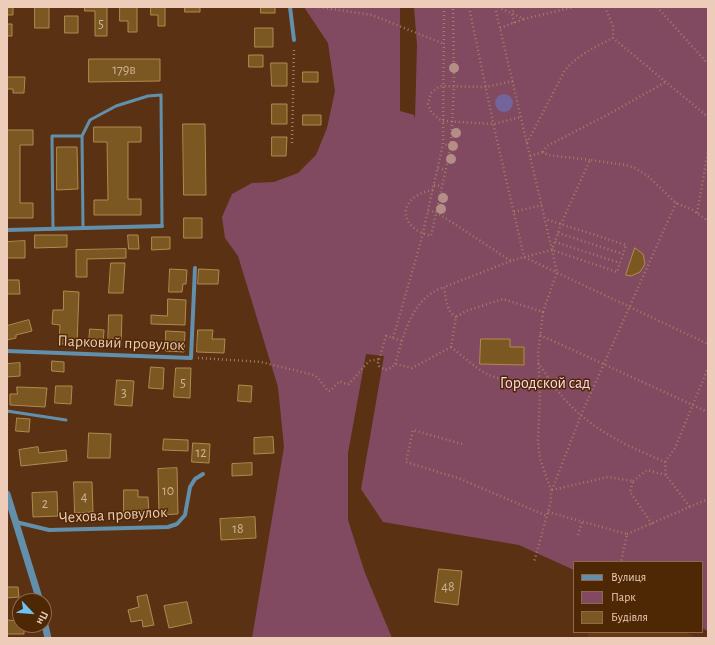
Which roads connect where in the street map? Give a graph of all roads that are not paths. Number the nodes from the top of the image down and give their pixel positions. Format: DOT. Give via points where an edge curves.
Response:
graph roads {
  1 [pos="290,7"];
  2 [pos="294,40"];
  3 [pos="82,136"];
  4 [pos="162,226"];
  5 [pos="83,228"];
  6 [pos="53,229"];
  7 [pos="7,230"];
  8 [pos="195,268"];
  9 [pos="7,351"];
  10 [pos="7,411"];
  11 [pos="66,420"];
  12 [pos="203,474"];
  13 [pos="7,495"];
  14 [pos="16,522"];
  15 [pos="38,593"];
  1 -- 2 [label="street"];
  3 -- 4 [label="lane" via="90,120 116,106 148,96 161,95"];
  3 -- 5 [label="lane"];
  3 -- 6 [label="lane" via="52,136"];
  4 -- 5 [label="street"];
  5 -- 6 [label="street"];
  6 -- 7 [label="street"];
  8 -- 9 [label="street, Парковий провулок" via="191,358"];
  10 -- 11 [label="lane"];
  12 -- 14 [label="street, Чехова провулок" via="195,479 190,487 185,515 177,524 168,527 49,530"];
  13 -- 14 [label="street"];
  14 -- 15 [label="street"];
}
